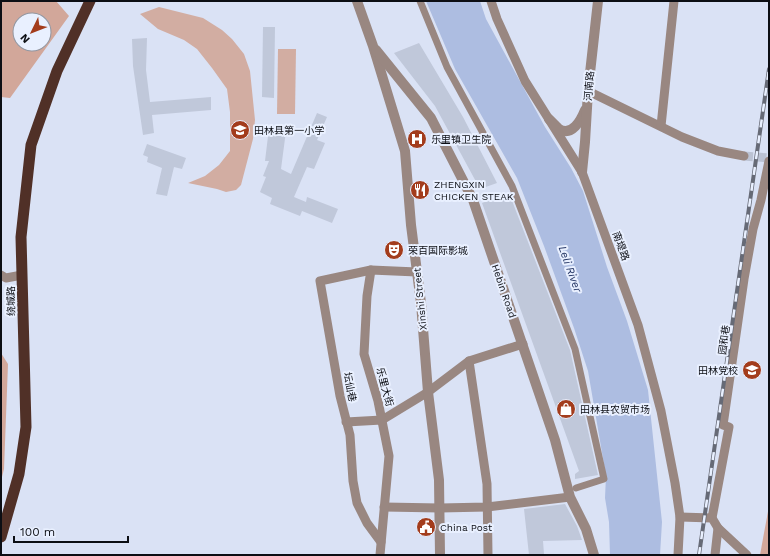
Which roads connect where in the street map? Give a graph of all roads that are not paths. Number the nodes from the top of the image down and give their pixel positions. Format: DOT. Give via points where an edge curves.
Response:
graph roads {
  1 [pos="90,1"];
  2 [pos="357,1"];
  3 [pos="420,1"];
  4 [pos="491,1"];
  5 [pos="598,1"];
  6 [pos="674,1"];
  7 [pos="373,46"];
  8 [pos="393,71"];
  9 [pos="381,75"];
  10 [pos="588,91"];
  11 [pos="587,105"];
  12 [pos="549,120"];
  13 [pos="661,126"];
  14 [pos="744,156"];
  15 [pos="769,161"];
  16 [pos="582,172"];
  17 [pos="371,270"];
  18 [pos="417,272"];
  19 [pos="1,275"];
  20 [pos="22,275"];
  21 [pos="523,344"];
  22 [pos="469,361"];
  23 [pos="428,392"];
  24 [pos="382,420"];
  25 [pos="346,422"];
  26 [pos="576,488"];
  27 [pos="570,497"];
  28 [pos="384,507"];
  29 [pos="487,507"];
  30 [pos="440,508"];
  31 [pos="680,517"];
  32 [pos="712,518"];
  33 [pos="718,528"];
  34 [pos="1,537"];
  35 [pos="381,542"];
  36 [pos="380,555"];
  37 [pos="440,555"];
  38 [pos="488,555"];
  39 [pos="594,555"];
  40 [pos="678,555"];
  41 [pos="715,555"];
  42 [pos="747,555"];
  1 -- 20 [label="highway, 绕城路" via="57,71 31,145 21,237"];
  2 -- 7 [label="street"];
  3 -- 26 [label="street" via="447,67 512,186 575,349 604,480"];
  4 -- 12 [label="street, 南堤路" via="525,81"];
  5 -- 10 [label="street, 河南路"];
  6 -- 13 [label="street"];
  7 -- 8 [label="street, Hebin Road"];
  7 -- 9 [label="street, Xinshi Street"];
  8 -- 9 [label="street" via="384,66"];
  8 -- 21 [label="street, Hebin Road" via="431,118 473,200"];
  9 -- 18 [label="street, Xinshi Street" via="405,151"];
  10 -- 11 [label="street, 河南路"];
  10 -- 13 [label="street"];
  11 -- 12 [label="street" via="576,127 567,131 560,130"];
  11 -- 16 [label="street, 河南路"];
  12 -- 16 [label="street, 南堤路"];
  13 -- 14 [label="street" via="718,151"];
  15 -- 32 [label="street, 园和巷" via="744,279 723,424 730,427"];
  16 -- 31 [label="street, 南堤路" via="638,325 650,367 661,411"];
  17 -- 18 [label="street"];
  17 -- 24 [label="street, 乐里大街" via="366,296 364,354"];
  17 -- 25 [label="street, 坛仙巷" via="320,281"];
  18 -- 23 [label="street, Xinshi Street"];
  19 -- 20 [label="street" via="6,278"];
  20 -- 34 [label="highway, 绕城路" via="26,427 19,474"];
  21 -- 22 [label="street"];
  21 -- 27 [label="street, Hebin Road" via="555,440"];
  22 -- 23 [label="street"];
  22 -- 29 [label="street" via="487,484"];
  23 -- 24 [label="street"];
  23 -- 30 [label="street, Xinshi Street"];
  24 -- 25 [label="street"];
  24 -- 28 [label="street, 乐里大街" via="389,456"];
  25 -- 35 [label="street, 坛仙巷" via="350,435 357,503"];
  27 -- 29 [label="street"];
  27 -- 39 [label="street, Hebin Road" via="586,529"];
  28 -- 30 [label="street"];
  28 -- 35 [label="street, 乐里大街"];
  29 -- 30 [label="street"];
  29 -- 38 [label="street"];
  30 -- 37 [label="street, Xinshi Street"];
  31 -- 32 [label="street"];
  31 -- 40 [label="street, 南堤路"];
  32 -- 33 [label="street"];
  33 -- 41 [label="street"];
  33 -- 42 [label="street"];
  35 -- 36 [label="street, 乐里大街"];
}
